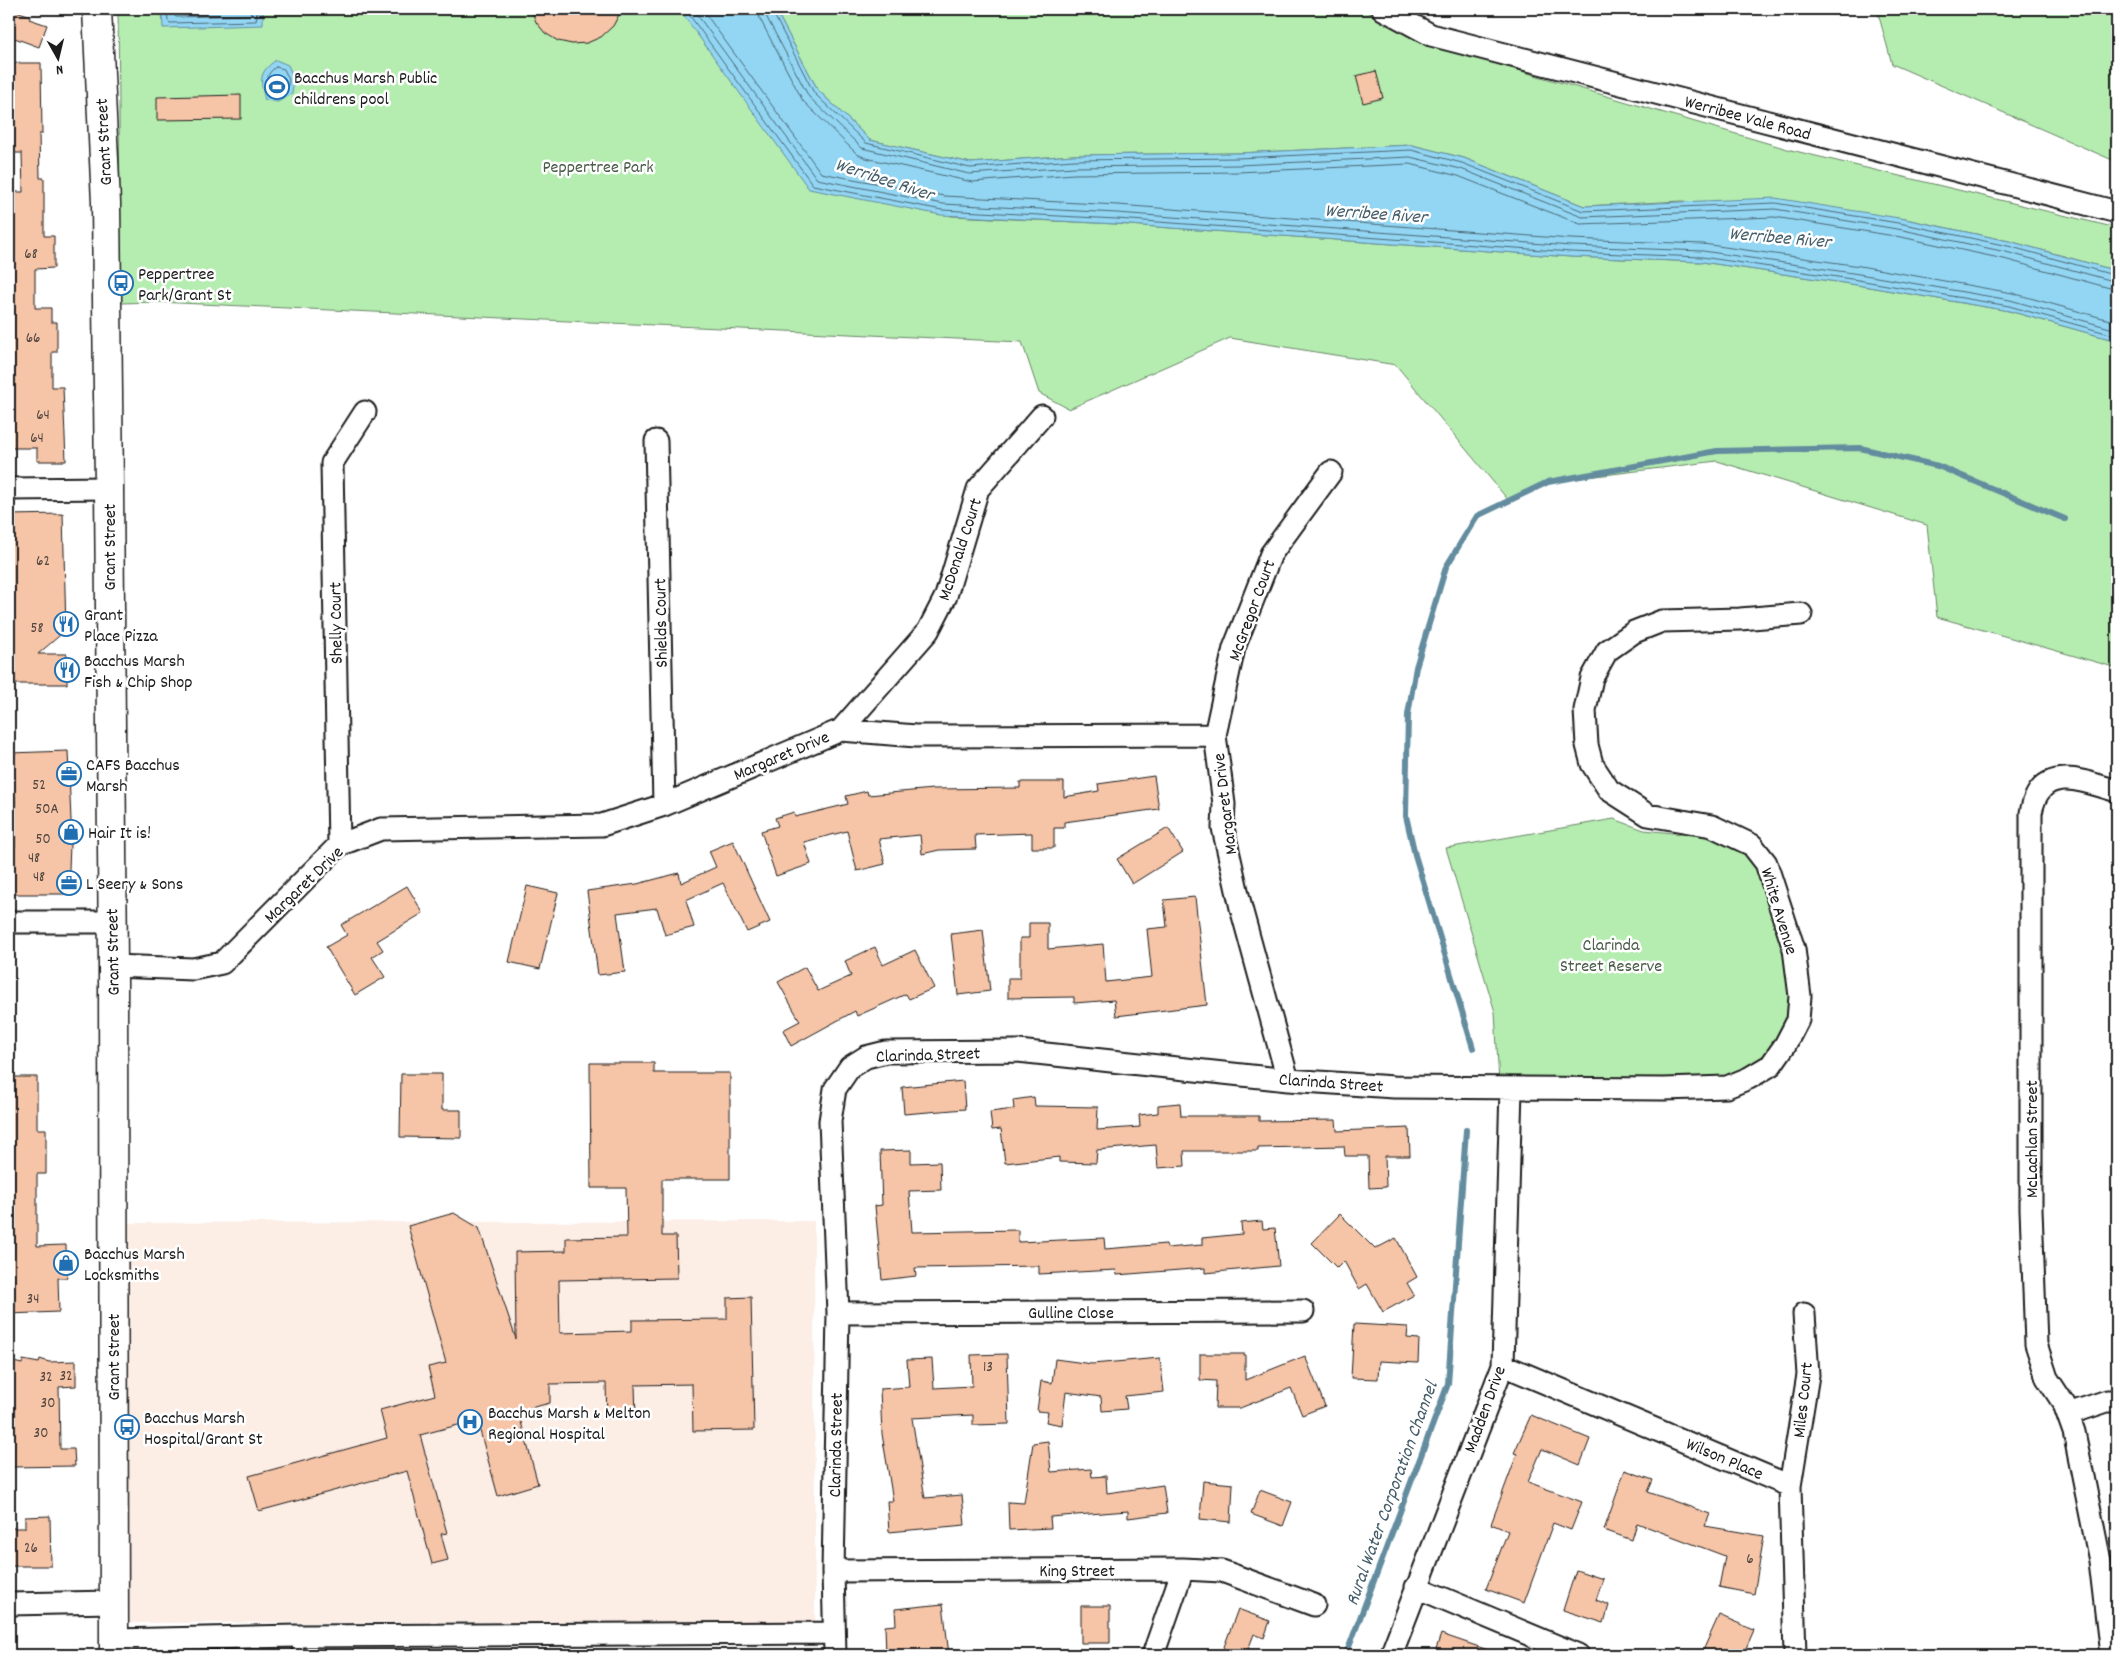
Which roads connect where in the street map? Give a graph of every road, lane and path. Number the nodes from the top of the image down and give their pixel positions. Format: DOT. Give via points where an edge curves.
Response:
graph roads {
  1 [pos="97,9"];
  2 [pos="1384,9"];
  3 [pos="2117,212"];
  4 [pos="365,412"];
  5 [pos="1042,416"];
  6 [pos="656,441"];
  7 [pos="1331,472"];
  8 [pos="109,488"];
  9 [pos="9,489"];
  10 [pos="1801,614"];
  11 [pos="841,730"];
  12 [pos="1215,736"];
  13 [pos="2117,790"];
  14 [pos="664,805"];
  15 [pos="339,845"];
  16 [pos="9,922"];
  17 [pos="112,922"];
  18 [pos="113,966"];
  19 [pos="1288,1080"];
  20 [pos="1511,1089"];
  21 [pos="1304,1311"];
  22 [pos="838,1313"];
  23 [pos="1804,1314"];
  24 [pos="1503,1365"];
  25 [pos="2117,1401"];
  26 [pos="2068,1414"];
  27 [pos="1790,1486"];
  28 [pos="1184,1569"];
  29 [pos="833,1571"];
  30 [pos="1416,1587"];
  31 [pos="113,1602"];
  32 [pos="9,1604"];
  33 [pos="1314,1605"];
  34 [pos="834,1633"];
  35 [pos="298,1646"];
  36 [pos="114,1647"];
  37 [pos="835,1655"];
  38 [pos="1152,1655"];
  39 [pos="1391,1655"];
  40 [pos="1578,1655"];
  41 [pos="1795,1655"];
  42 [pos="2111,1655"];
  1 -- 8 [label="main road, Grant Street" via="106,203"];
  2 -- 3 [label="street, Werribee Vale Road" via="1432,35"];
  4 -- 15 [label="street, Shelly Court" via="332,463"];
  5 -- 11 [label="street, McDonald Court" via="978,489 946,596 928,631"];
  6 -- 14 [label="street, Shields Court"];
  7 -- 12 [label="street, McGregor Court" via="1271,554 1234,648"];
  8 -- 9 [label="street"];
  8 -- 17 [label="main road, Grant Street"];
  10 -- 20 [label="street, White Avenue" via="1662,621 1634,632 1607,652 1592,678 1585,710 1592,764 1609,790 1648,815 1712,826 1752,845 1766,863 1794,949 1800,996 1798,1020 1785,1045 1771,1065 1727,1087"];
  11 -- 12 [label="street, Margaret Drive" via="916,736"];
  11 -- 14 [label="street, Margaret Drive"];
  12 -- 19 [label="street, Margaret Drive" via="1224,804 1223,828 1241,908"];
  13 -- 26 [label="street, McLachlan Street" via="2072,777 2055,780 2034,800 2031,813 2033,1311 2036,1344 2047,1378"];
  14 -- 15 [label="street, Margaret Drive" via="602,825 381,829"];
  15 -- 18 [label="street, Margaret Drive" via="222,963 193,969"];
  16 -- 17 [label="street"];
  17 -- 18 [label="main road, Grant Street"];
  18 -- 31 [label="main road, Grant Street"];
  19 -- 20 [label="street, Clarinda Street" via="1394,1087"];
  19 -- 22 [label="street, Clarinda Street" via="1018,1051 886,1052 866,1057 850,1067 835,1089 830,1121"];
  20 -- 24 [label="street, Madden Drive"];
  21 -- 22 [label="street, Gulline Close"];
  22 -- 29 [label="street, Clarinda Street"];
  23 -- 27 [label="street, Miles Court" via="1808,1374"];
  24 -- 27 [label="street, Wilson Place"];
  24 -- 30 [label="street, Madden Drive"];
  25 -- 26 [label="street" via="2107,1401"];
  26 -- 42 [label="street, McLachlan Street" via="2100,1561"];
  27 -- 41 [label="street"];
  28 -- 29 [label="street, King Street"];
  28 -- 33 [label="street, King Street" via="1222,1571"];
  28 -- 38 [label="street"];
  29 -- 34 [label="street, Clarinda Street"];
  30 -- 39 [label="street, Madden Drive"];
  30 -- 40 [label="street"];
  31 -- 32 [label="street"];
  31 -- 36 [label="main road, Grant Street"];
  34 -- 35 [label="street"];
  34 -- 37 [label="street, Clarinda Street"];
  35 -- 36 [label="street"];
}
